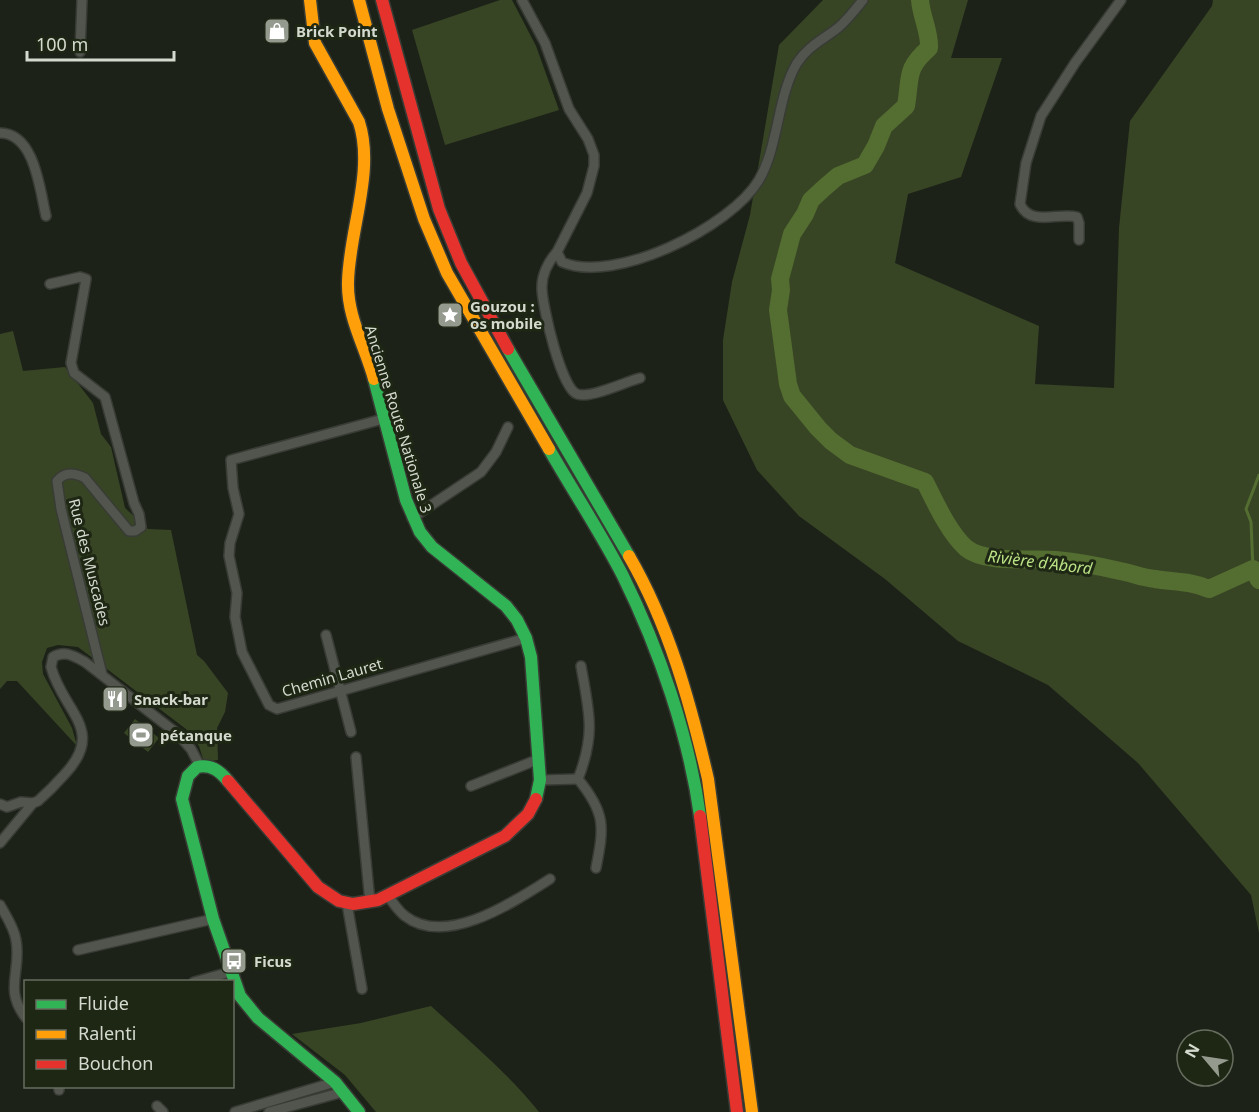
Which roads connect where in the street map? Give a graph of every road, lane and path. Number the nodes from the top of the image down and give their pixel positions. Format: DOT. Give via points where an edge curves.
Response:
graph roads {
  1 [pos="82,0"];
  2 [pos="310,0"];
  3 [pos="357,0"];
  4 [pos="382,0"];
  5 [pos="522,0"];
  6 [pos="863,0"];
  7 [pos="1121,0"];
  8 [pos="80,52"];
  9 [pos="0,133"];
  10 [pos="46,216"];
  11 [pos="1079,240"];
  12 [pos="557,252"];
  13 [pos="51,284"];
  14 [pos="640,378"];
  15 [pos="383,419"];
  16 [pos="508,427"];
  17 [pos="412,518"];
  18 [pos="326,635"];
  19 [pos="526,638"];
  20 [pos="581,666"];
  21 [pos="102,674"];
  22 [pos="340,691"];
  23 [pos="351,732"];
  24 [pos="356,757"];
  25 [pos="539,759"];
  26 [pos="200,766"];
  27 [pos="578,779"];
  28 [pos="540,780"];
  29 [pos="471,786"];
  30 [pos="33,803"];
  31 [pos="0,804"];
  32 [pos="0,843"];
  33 [pos="596,868"];
  34 [pos="550,879"];
  35 [pos="387,895"];
  36 [pos="370,902"];
  37 [pos="347,904"];
  38 [pos="0,905"];
  39 [pos="213,919"];
  40 [pos="78,950"];
  41 [pos="230,972"];
  42 [pos="198,980"];
  43 [pos="233,980"];
  44 [pos="234,982"];
  45 [pos="362,989"];
  46 [pos="24,1014"];
  47 [pos="339,1087"];
  48 [pos="235,1112"];
  49 [pos="269,1112"];
  50 [pos="359,1112"];
  51 [pos="737,1112"];
  52 [pos="752,1112"];
  1 -- 8 [label="street"];
  2 -- 15 [label="main road, Ancienne Route Nationale 3" via="315,42 363,134 364,164 348,282 351,314 372,371"];
  3 -- 51 [label="main road" via="373,70 424,219 447,273 622,575 665,676 695,780"];
  4 -- 52 [label="main road" via="439,208 461,263 636,569 662,623 680,675 708,779"];
  5 -- 12 [label="street" via="545,43 569,109 594,155 587,193"];
  6 -- 12 [label="street" via="838,28 809,48 800,60 759,180 732,208 706,228 637,260 582,267 562,262"];
  7 -- 11 [label="street" via="1045,109 1026,163 1020,204 1023,210 1037,217 1077,217"];
  9 -- 10 [label="street" via="18,139 30,156"];
  12 -- 14 [label="street" via="544,274 542,289 566,384 575,394 587,396"];
  13 -- 21 [label="street, Rue des Muscades" via="87,279 71,363 74,373 105,397 141,527 129,531 85,478 75,473 60,476 57,481"];
  15 -- 17 [label="main road, Ancienne Route Nationale 3"];
  15 -- 22 [label="street, Chemin Lauret" via="233,458 231,462 239,514 229,556 242,652 267,703 274,708"];
  16 -- 17 [label="street" via="482,472"];
  17 -- 19 [label="main road, Ancienne Route Nationale 3" via="432,547 506,606"];
  18 -- 22 [label="street"];
  19 -- 22 [label="street, Chemin Lauret"];
  19 -- 25 [label="main road, Ancienne Route Nationale 3"];
  20 -- 27 [label="street" via="590,724"];
  21 -- 26 [label="street" via="179,735"];
  21 -- 30 [label="street" via="68,654 53,657 52,674 81,727 83,746 75,763"];
  22 -- 23 [label="street"];
  24 -- 36 [label="street"];
  25 -- 28 [label="main road, Ancienne Route Nationale 3"];
  25 -- 29 [label="street"];
  26 -- 37 [label="main road" via="220,771 318,886"];
  26 -- 39 [label="main road" via="188,774 182,799"];
  27 -- 28 [label="street"];
  27 -- 33 [label="street" via="601,814"];
  28 -- 35 [label="main road, Ancienne Route Nationale 3" via="528,814 505,836"];
  30 -- 31 [label="street" via="7,807"];
  30 -- 32 [label="street"];
  34 -- 35 [label="street" via="511,904 454,926 421,924 406,917"];
  35 -- 36 [label="main road, Ancienne Route Nationale 3"];
  36 -- 37 [label="main road, Ancienne Route Nationale 3"];
  37 -- 45 [label="street"];
  38 -- 46 [label="street" via="16,939 14,996"];
  39 -- 40 [label="street"];
  39 -- 41 [label="main road"];
  41 -- 42 [label="street"];
  41 -- 43 [label="main road"];
  44 -- 47 [label="main road" via="249,1008"];
  47 -- 48 [label="street"];
  47 -- 49 [label="street"];
  47 -- 50 [label="main road"];
}
